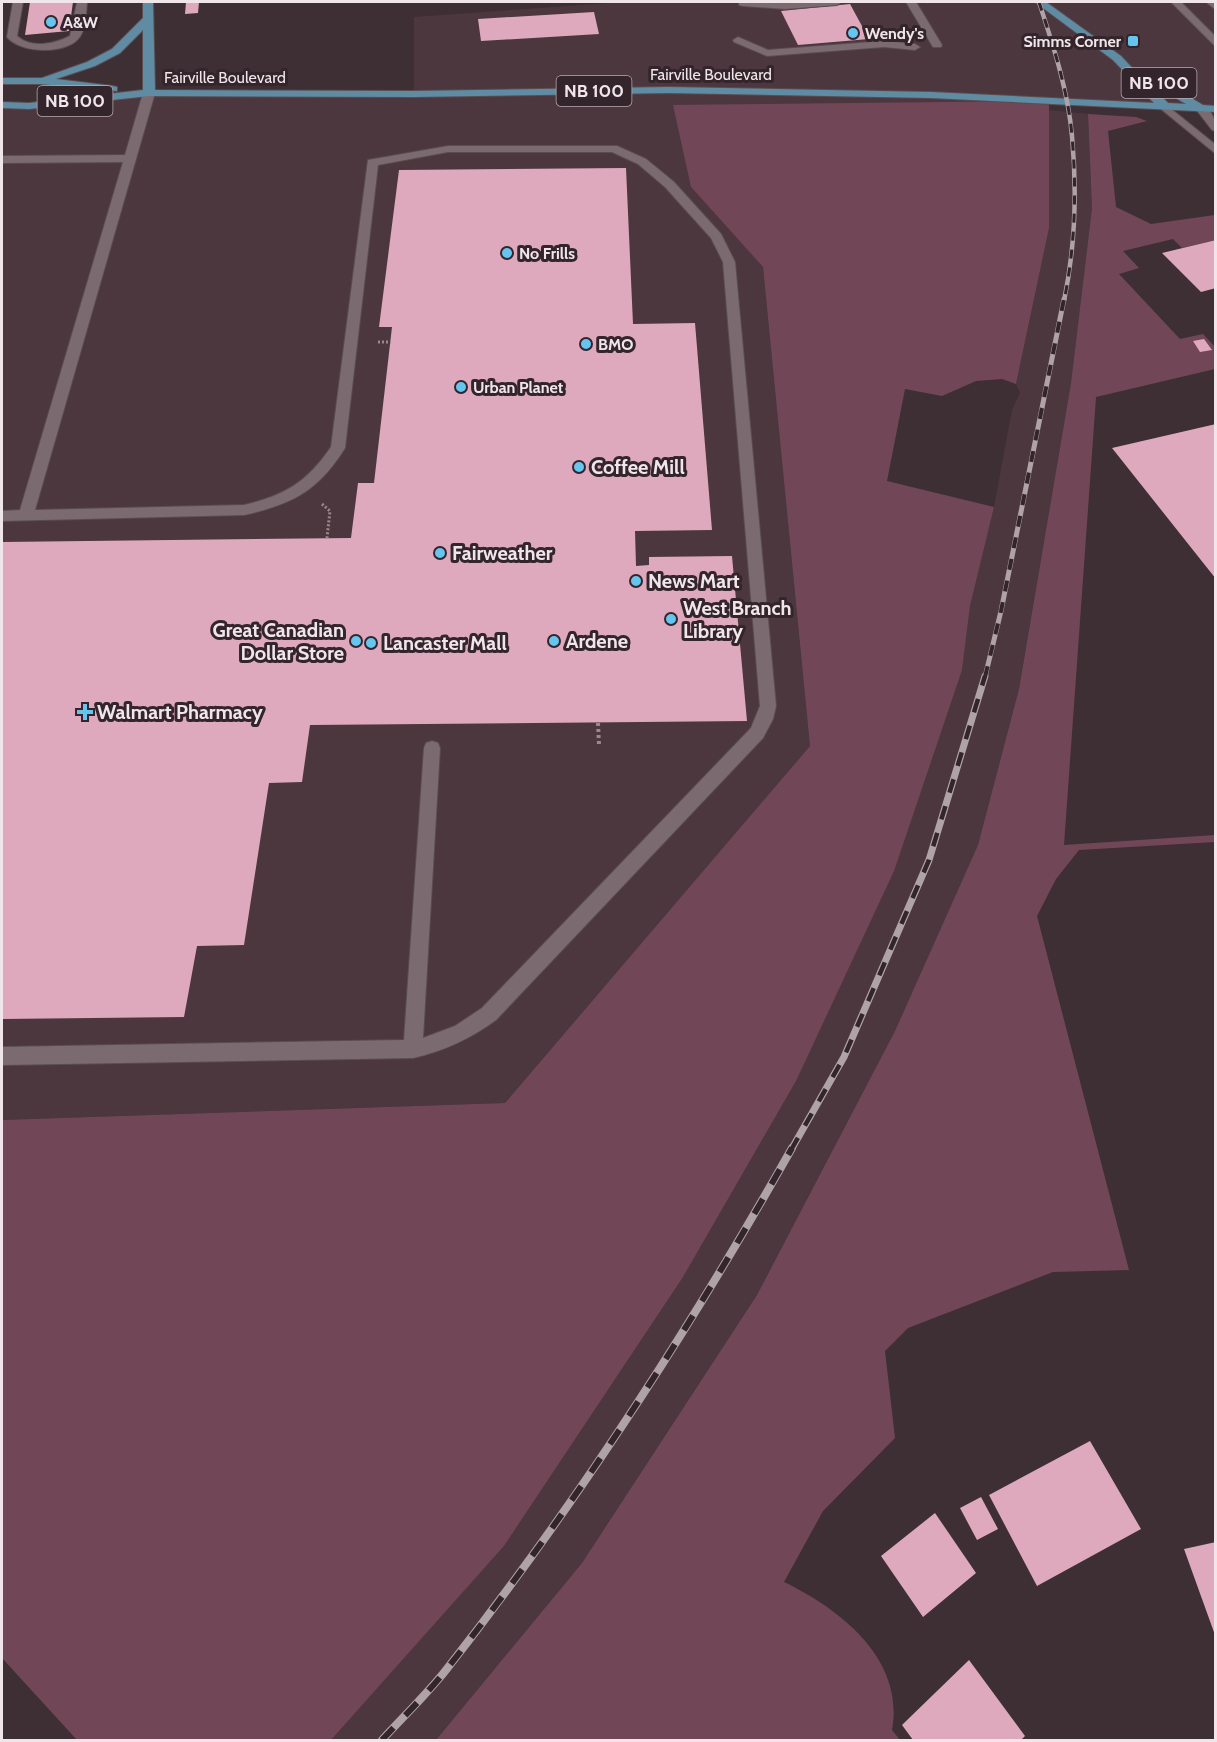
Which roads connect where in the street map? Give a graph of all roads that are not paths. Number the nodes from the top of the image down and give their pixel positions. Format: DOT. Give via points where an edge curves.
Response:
graph roads {
  1 [pos="18,2"];
  2 [pos="82,2"];
  3 [pos="148,2"];
  4 [pos="837,2"];
  5 [pos="911,2"];
  6 [pos="1040,2"];
  7 [pos="1176,2"];
  8 [pos="1210,2"];
  9 [pos="743,3"];
  10 [pos="1215,7"];
  11 [pos="148,19"];
  12 [pos="738,40"];
  13 [pos="1215,44"];
  14 [pos="938,45"];
  15 [pos="915,47"];
  16 [pos="1117,58"];
  17 [pos="2,81"];
  18 [pos="40,81"];
  19 [pos="149,93"];
  20 [pos="2,105"];
  21 [pos="1166,107"];
  22 [pos="1201,108"];
  23 [pos="1215,109"];
  24 [pos="1215,129"];
  25 [pos="1215,151"];
  26 [pos="130,158"];
  27 [pos="2,159"];
  28 [pos="26,515"];
  29 [pos="2,516"];
  30 [pos="432,747"];
  31 [pos="413,1049"];
  32 [pos="2,1056"];
  1 -- 2 [label="street" via="12,37 21,45 35,46 55,45 74,38"];
  3 -- 11 [label="main road"];
  4 -- 9 [label="street" via="785,6"];
  5 -- 14 [label="street"];
  6 -- 16 [label="main road, NB 100"];
  7 -- 13 [label="street"];
  8 -- 10 [label="street"];
  11 -- 18 [label="main road, NB 100" via="116,51"];
  11 -- 19 [label="main road"];
  12 -- 15 [label="street" via="767,53 884,44"];
  16 -- 21 [label="main road"];
  16 -- 22 [label="main road, NB 100"];
  17 -- 18 [label="main road, Fairville Boulevard / NB 100"];
  18 -- 19 [label="main road, Fairville Boulevard / NB 100"];
  19 -- 20 [label="main road, Fairville Boulevard / NB 100" via="29,106"];
  19 -- 21 [label="main road, Fairville Boulevard / NB 100" via="669,90 931,95"];
  19 -- 26 [label="street"];
  21 -- 22 [label="main road, Fairville Boulevard / NB 100"];
  21 -- 25 [label="street"];
  22 -- 23 [label="main road, NB 100"];
  22 -- 24 [label="street"];
  26 -- 27 [label="street"];
  26 -- 28 [label="street"];
  28 -- 29 [label="street"];
  28 -- 31 [label="street" via="244,510 304,487 320,474 338,448 372,162 448,149 626,150 648,164 717,237 729,262 768,706 765,720 757,733 489,1014 449,1040"];
  30 -- 31 [label="street"];
  31 -- 32 [label="street"];
}
